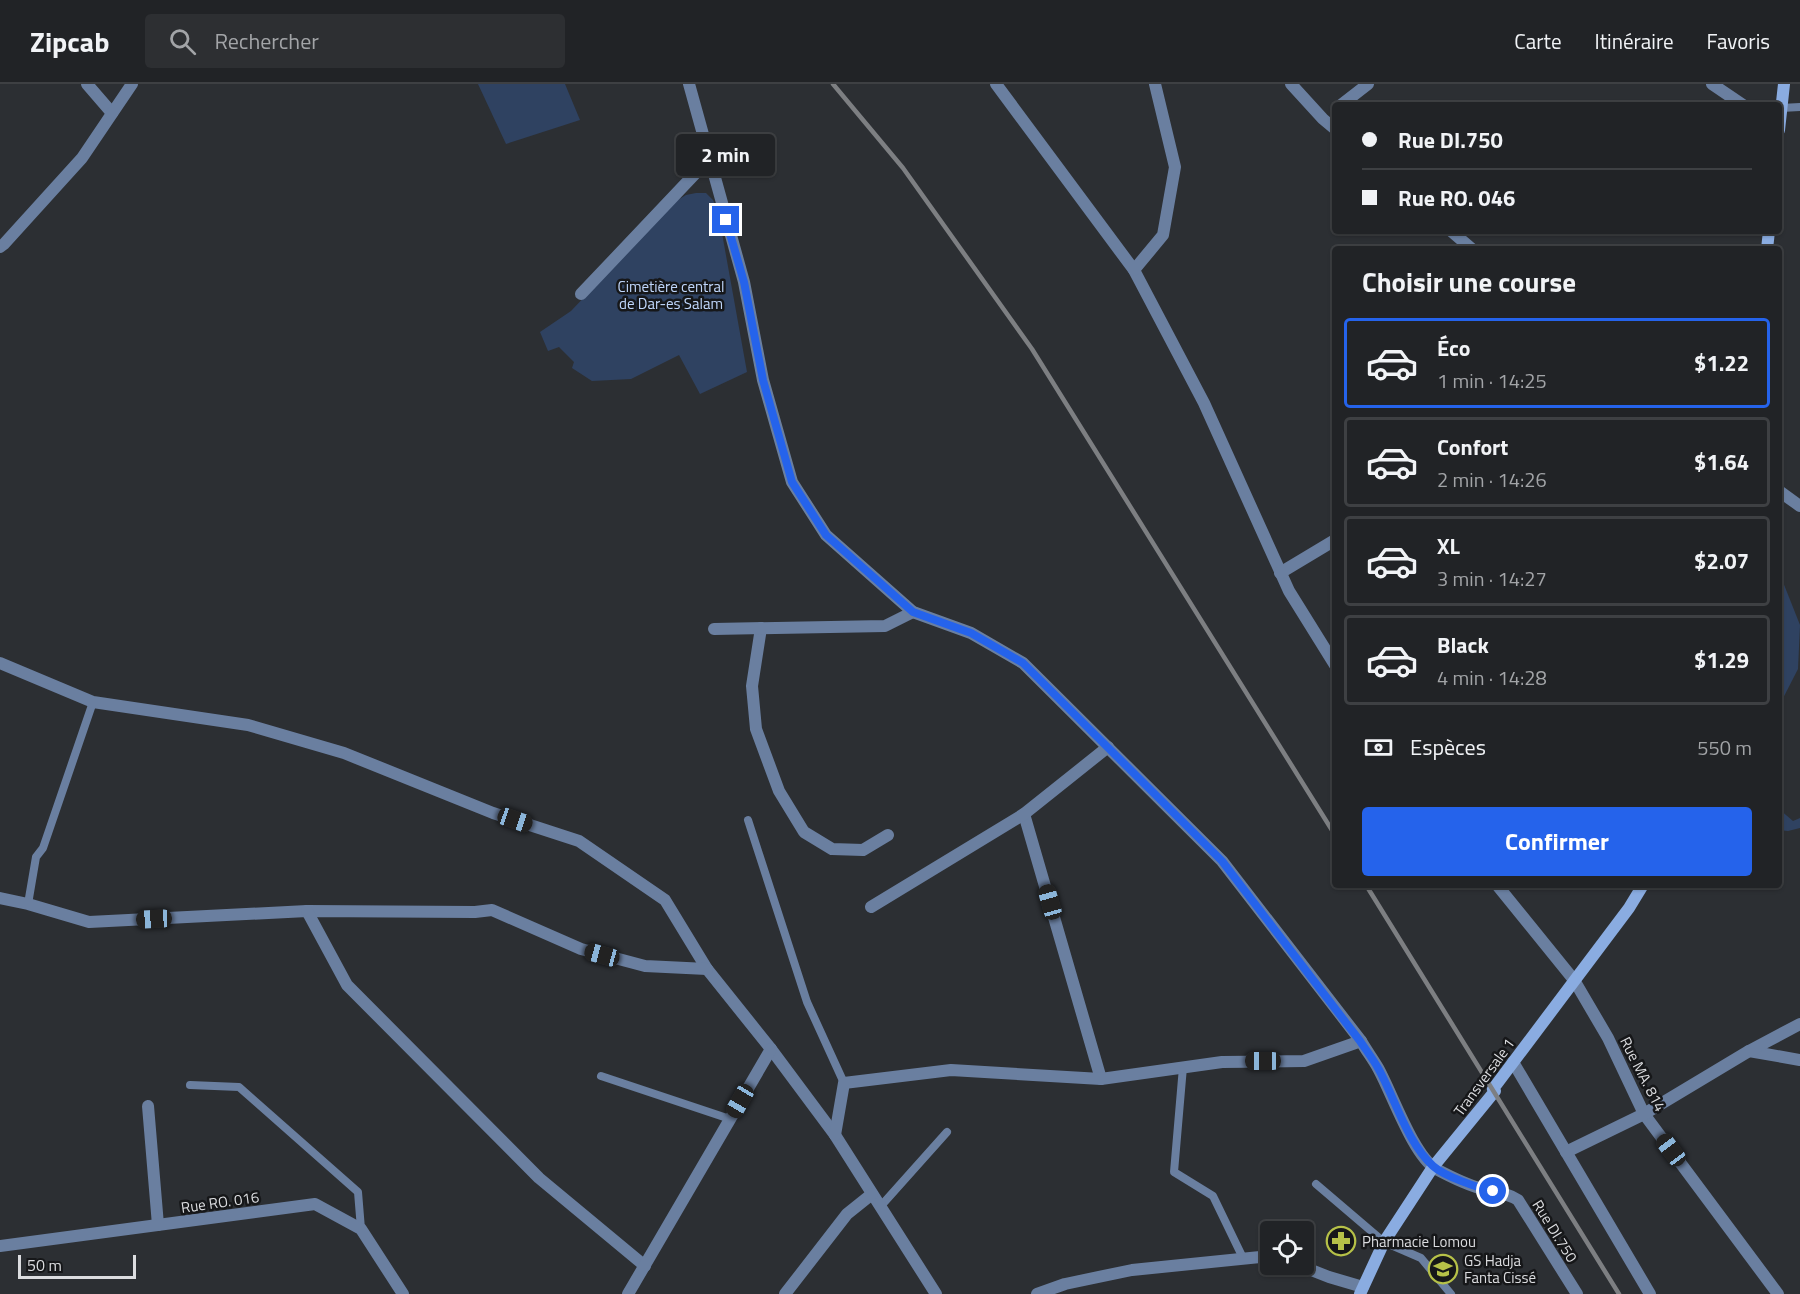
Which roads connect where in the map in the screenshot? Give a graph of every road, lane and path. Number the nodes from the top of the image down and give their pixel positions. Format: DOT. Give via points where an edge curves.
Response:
graph roads {
  1 [pos="87,84"];
  2 [pos="132,84"];
  3 [pos="688,84"];
  4 [pos="996,84"];
  5 [pos="1155,84"];
  6 [pos="1291,84"];
  7 [pos="1368,84"];
  8 [pos="1712,84"];
  9 [pos="1784,84"];
  10 [pos="1345,102"];
  11 [pos="1739,102"];
  12 [pos="1782,102"];
  13 [pos="1800,107"];
  14 [pos="1782,108"];
  15 [pos="1332,112"];
  16 [pos="112,113"];
  17 [pos="1323,119"];
  18 [pos="1332,126"];
  19 [pos="708,159"];
  20 [pos="1454,234"];
  21 [pos="1468,246"];
  22 [pos="0,247"];
  23 [pos="1134,270"];
  24 [pos="581,294"];
  25 [pos="1782,493"];
  26 [pos="1800,506"];
  27 [pos="1332,542"];
  28 [pos="1280,573"];
  29 [pos="913,612"];
  30 [pos="761,628"];
  31 [pos="714,629"];
  32 [pos="1332,661"];
  33 [pos="0,663"];
  34 [pos="93,702"];
  35 [pos="1108,747"];
  36 [pos="1024,814"];
  37 [pos="748,820"];
  38 [pos="888,835"];
  39 [pos="1499,888"];
  40 [pos="1641,888"];
  41 [pos="0,897"];
  42 [pos="28,904"];
  43 [pos="871,907"];
  44 [pos="307,911"];
  45 [pos="707,969"];
  46 [pos="1574,980"];
  47 [pos="1800,1024"];
  48 [pos="1360,1041"];
  49 [pos="771,1048"];
  50 [pos="1749,1052"];
  51 [pos="1800,1060"];
  52 [pos="1513,1062"];
  53 [pos="1183,1067"];
  54 [pos="602,1076"];
  55 [pos="1101,1078"];
  56 [pos="844,1083"];
  57 [pos="190,1085"];
  58 [pos="148,1106"];
  59 [pos="1644,1114"];
  60 [pos="730,1119"];
  61 [pos="947,1132"];
  62 [pos="835,1135"];
  63 [pos="1566,1152"];
  64 [pos="1433,1167"];
  65 [pos="1316,1184"];
  66 [pos="872,1194"];
  67 [pos="880,1207"];
  68 [pos="158,1225"];
  69 [pos="361,1229"];
  70 [pos="1384,1242"];
  71 [pos="0,1246"];
  72 [pos="1260,1257"];
  73 [pos="1243,1258"];
  74 [pos="645,1266"];
  75 [pos="1314,1271"];
  76 [pos="1362,1290"];
  77 [pos="404,1294"];
  78 [pos="628,1294"];
  79 [pos="785,1294"];
  80 [pos="936,1294"];
  81 [pos="1037,1294"];
  82 [pos="1451,1294"];
  83 [pos="1577,1294"];
  84 [pos="1650,1294"];
  85 [pos="1778,1294"];
  1 -- 16 [label="street"];
  2 -- 16 [label="street"];
  3 -- 19 [label="street"];
  4 -- 23 [label="street"];
  5 -- 23 [label="street" via="1175,167 1163,235"];
  6 -- 17 [label="street"];
  7 -- 10 [label="street"];
  8 -- 11 [label="street"];
  9 -- 12 [label="main road"];
  13 -- 14 [label="lane"];
  15 -- 17 [label="street"];
  16 -- 22 [label="street" via="82,158"];
  17 -- 18 [label="street"];
  19 -- 24 [label="street"];
  19 -- 29 [label="street" via="744,282 763,380 792,482 826,535"];
  20 -- 21 [label="street"];
  23 -- 28 [label="street" via="1204,403"];
  25 -- 26 [label="street"];
  27 -- 28 [label="street"];
  28 -- 32 [label="street"];
  29 -- 30 [label="street" via="885,626"];
  29 -- 35 [label="street" via="971,633 1023,663"];
  30 -- 31 [label="street"];
  30 -- 38 [label="street" via="752,686 756,729 779,791 804,832 832,849 863,850"];
  33 -- 34 [label="street"];
  34 -- 42 [label="lane" via="43,848 36,857"];
  34 -- 45 [label="street" via="248,725 344,753 493,813 579,842 665,900"];
  35 -- 36 [label="street"];
  35 -- 48 [label="street" via="1222,861"];
  36 -- 43 [label="street"];
  36 -- 55 [label="street"];
  37 -- 56 [label="lane" via="807,1002"];
  39 -- 46 [label="street, Rue MA. 814"];
  40 -- 46 [label="main road, Transversale 1"];
  41 -- 42 [label="street"];
  42 -- 44 [label="street" via="89,922"];
  44 -- 45 [label="street" via="492,910 581,949 645,966"];
  44 -- 74 [label="street" via="347,985 539,1178"];
  45 -- 49 [label="street"];
  46 -- 52 [label="main road, Transversale 1"];
  46 -- 59 [label="street, Rue MA. 814" via="1608,1038"];
  47 -- 50 [label="street"];
  48 -- 53 [label="street" via="1304,1061 1222,1062"];
  48 -- 64 [label="street" via="1378,1068 1401,1118"];
  49 -- 60 [label="street"];
  49 -- 62 [label="street"];
  50 -- 51 [label="street"];
  50 -- 59 [label="street"];
  52 -- 63 [label="street"];
  52 -- 64 [label="main road, Transversale 1" via="1495,1091"];
  53 -- 55 [label="street"];
  53 -- 73 [label="lane" via="1174,1172 1213,1197"];
  54 -- 60 [label="lane"];
  55 -- 56 [label="street" via="951,1070"];
  56 -- 62 [label="street"];
  57 -- 69 [label="lane" via="239,1087 358,1192"];
  58 -- 68 [label="street"];
  59 -- 63 [label="street"];
  59 -- 85 [label="street, Rue MA. 814"];
  60 -- 74 [label="street"];
  61 -- 67 [label="lane"];
  62 -- 66 [label="street"];
  63 -- 84 [label="street"];
  64 -- 70 [label="main road, Transversale 1"];
  64 -- 83 [label="street, Rue DI.750" via="1518,1200"];
  65 -- 70 [label="lane"];
  66 -- 67 [label="street"];
  66 -- 79 [label="street" via="847,1214"];
  67 -- 80 [label="street"];
  68 -- 69 [label="street, Rue RO. 016" via="315,1204"];
  68 -- 71 [label="street, Rue RO. 016"];
  69 -- 77 [label="street, Rue RO. 016"];
  70 -- 76 [label="main road, Transversale 1"];
  70 -- 82 [label="lane" via="1421,1258"];
  72 -- 73 [label="street"];
  73 -- 81 [label="street" via="1132,1270"];
  74 -- 78 [label="street"];
  75 -- 76 [label="street"];
}
